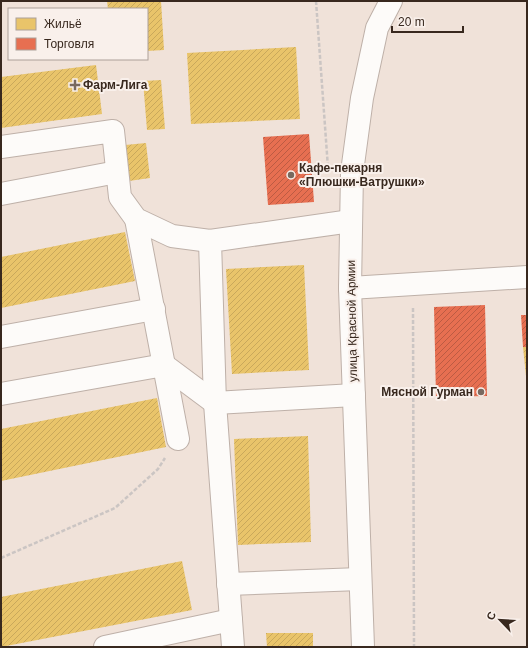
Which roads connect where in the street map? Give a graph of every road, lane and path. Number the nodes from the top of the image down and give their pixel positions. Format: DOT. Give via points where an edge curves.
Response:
graph roads {
  1 [pos="391,1"];
  2 [pos="1,148"];
  3 [pos="117,172"];
  4 [pos="1,194"];
  5 [pos="136,219"];
  6 [pos="351,221"];
  7 [pos="210,241"];
  8 [pos="527,277"];
  9 [pos="413,283"];
  10 [pos="350,288"];
  11 [pos="154,309"];
  12 [pos="1,337"];
  13 [pos="164,365"];
  14 [pos="1,394"];
  15 [pos="354,395"];
  16 [pos="215,403"];
  17 [pos="178,439"];
  18 [pos="1,558"];
  19 [pos="360,579"];
  20 [pos="228,584"];
  21 [pos="231,620"];
  22 [pos="105,647"];
  23 [pos="233,647"];
  24 [pos="363,647"];
  25 [pos="414,647"];
  1 -- 6 [label="street, улица Красной Армии" via="377,28 362,98 352,172"];
  2 -- 3 [label="street" via="114,131"];
  3 -- 4 [label="street"];
  3 -- 5 [label="street" via="120,197"];
  5 -- 7 [label="street" via="172,236"];
  5 -- 11 [label="street"];
  6 -- 7 [label="street"];
  6 -- 10 [label="street, улица Красной Армии"];
  7 -- 16 [label="street"];
  8 -- 9 [label="street"];
  9 -- 10 [label="street"];
  9 -- 25 [label="path"];
  10 -- 15 [label="street, улица Красной Армии"];
  11 -- 12 [label="street"];
  11 -- 13 [label="street"];
  13 -- 14 [label="street"];
  13 -- 16 [label="street"];
  13 -- 17 [label="street"];
  15 -- 16 [label="street"];
  15 -- 19 [label="street, улица Красной Армии"];
  16 -- 20 [label="street"];
  17 -- 18 [label="path" via="158,469 114,508"];
  19 -- 20 [label="street"];
  19 -- 24 [label="street, улица Красной Армии"];
  20 -- 21 [label="street"];
  21 -- 22 [label="street"];
  21 -- 23 [label="street"];
}
